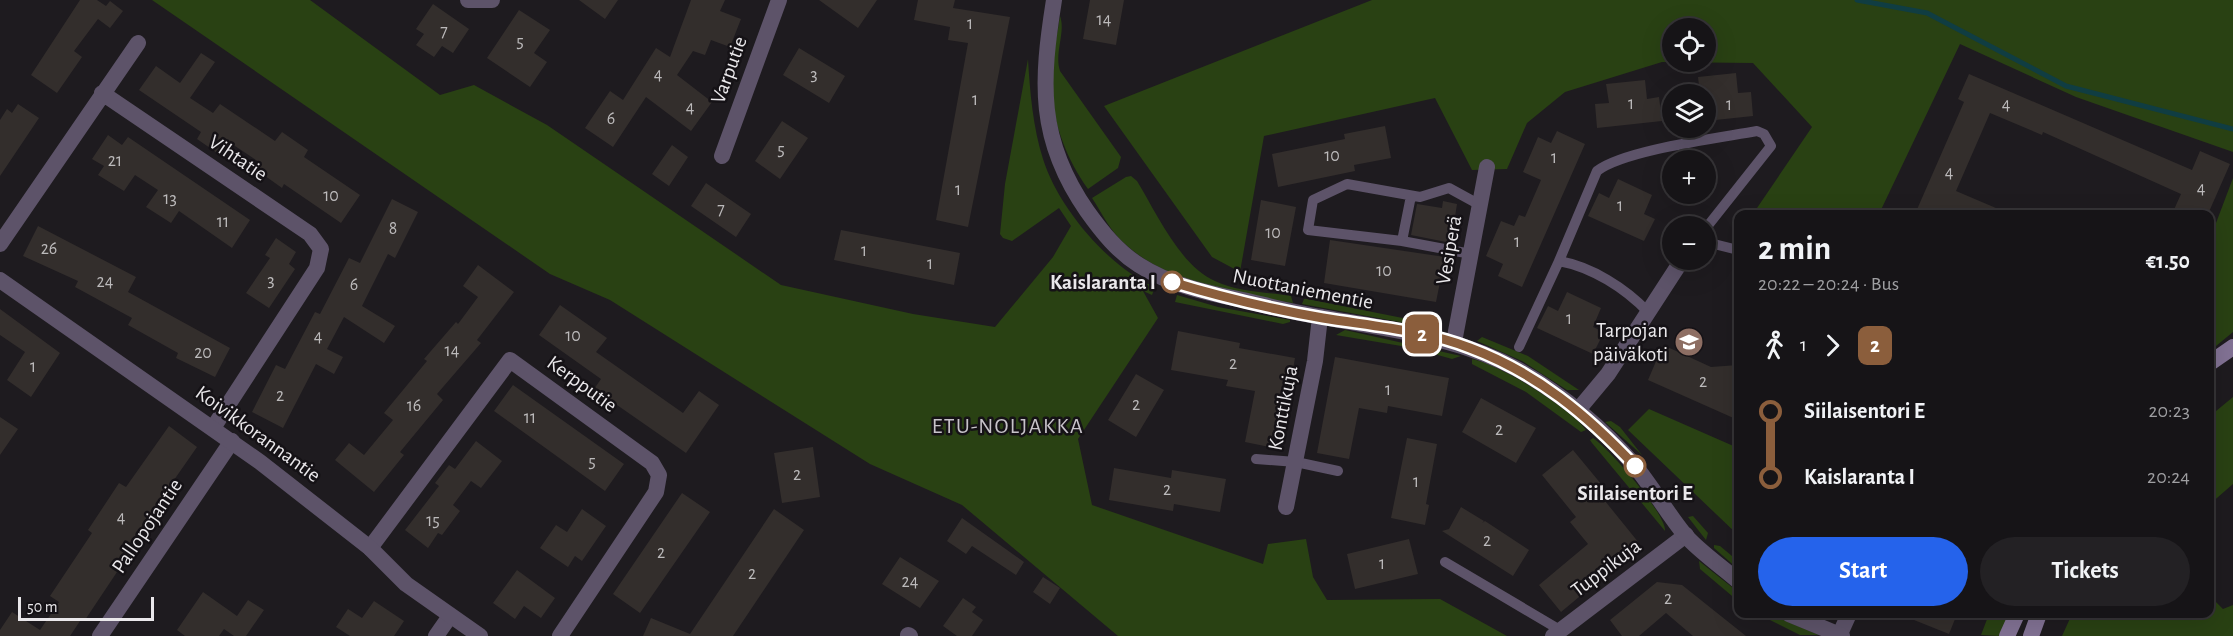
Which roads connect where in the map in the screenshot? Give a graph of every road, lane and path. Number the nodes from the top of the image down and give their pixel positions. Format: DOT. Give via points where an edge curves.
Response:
graph roads {
  1 [pos="468,0"];
  2 [pos="492,0"];
  3 [pos="779,0"];
  4 [pos="1054,0"];
  5 [pos="138,43"];
  6 [pos="102,93"];
  7 [pos="722,156"];
  8 [pos="1487,166"];
  9 [pos="1411,196"];
  10 [pos="1480,205"];
  11 [pos="1715,216"];
  12 [pos="1402,241"];
  13 [pos="0,244"];
  14 [pos="1716,244"];
  15 [pos="1734,249"];
  16 [pos="1471,254"];
  17 [pos="1559,261"];
  18 [pos="1675,270"];
  19 [pos="0,280"];
  20 [pos="1648,312"];
  21 [pos="1320,317"];
  22 [pos="1454,342"];
  23 [pos="1519,347"];
  24 [pos="2233,347"];
  25 [pos="2214,360"];
  26 [pos="1578,410"];
  27 [pos="213,428"];
  28 [pos="232,441"];
  29 [pos="1256,459"];
  30 [pos="1296,462"];
  31 [pos="1338,471"];
  32 [pos="1286,507"];
  33 [pos="1686,535"];
  34 [pos="370,548"];
  35 [pos="1445,562"];
  36 [pos="1734,577"];
  37 [pos="450,616"];
  38 [pos="1798,618"];
  39 [pos="1847,618"];
  40 [pos="2015,618"];
  41 [pos="2038,618"];
  42 [pos="1557,633"];
  43 [pos="100,636"];
  44 [pos="435,636"];
  45 [pos="480,636"];
  46 [pos="560,636"];
  47 [pos="1840,636"];
  48 [pos="2007,636"];
  49 [pos="2031,636"];
  1 -- 2 [label="street"];
  3 -- 7 [label="street, Varputie"];
  4 -- 21 [label="street, Nuottaniementie" via="1044,63 1053,145 1075,193 1111,243 1139,265 1172,282"];
  5 -- 6 [label="street"];
  6 -- 13 [label="street"];
  6 -- 27 [label="street, Vihtatie" via="310,234 321,249 316,268"];
  8 -- 10 [label="street, Vesiperä"];
  9 -- 10 [label="lane" via="1449,188"];
  9 -- 12 [label="lane"];
  9 -- 12 [label="lane" via="1347,184 1313,200 1308,230"];
  10 -- 16 [label="street, Vesiperä"];
  11 -- 17 [label="lane" via="1770,146 1764,134 1757,131 1609,162 1597,171"];
  12 -- 16 [label="lane"];
  14 -- 15 [label="lane"];
  16 -- 22 [label="street, Vesiperä"];
  17 -- 20 [label="lane" via="1590,271 1638,301"];
  17 -- 23 [label="lane"];
  18 -- 20 [label="street"];
  19 -- 27 [label="street, Koivikkorannantie"];
  20 -- 26 [label="street" via="1608,374"];
  21 -- 22 [label="street, Nuottaniementie"];
  21 -- 30 [label="street, Konttikuja"];
  22 -- 26 [label="street, Nuottaniementie" via="1520,371"];
  24 -- 25 [label="main road"];
  26 -- 33 [label="street, Nuottaniementie" via="1635,466"];
  27 -- 28 [label="street, Koivikkorannantie"];
  28 -- 34 [label="street, Koivikkorannantie"];
  28 -- 43 [label="street, Pallopojantie"];
  29 -- 30 [label="lane"];
  30 -- 31 [label="lane"];
  30 -- 32 [label="street, Konttikuja"];
  33 -- 36 [label="street, Nuottaniementie"];
  33 -- 42 [label="street, Tuppikuja"];
  34 -- 37 [label="street, Koivikkorannantie" via="406,584"];
  34 -- 46 [label="street, Kerpputie" via="510,360 652,463 659,475 656,492"];
  35 -- 42 [label="lane"];
  37 -- 44 [label="street"];
  37 -- 45 [label="street, Koivikkorannantie"];
  38 -- 47 [label="street"];
  39 -- 47 [label="street"];
  40 -- 48 [label="main road"];
  41 -- 49 [label="main road"];
}
